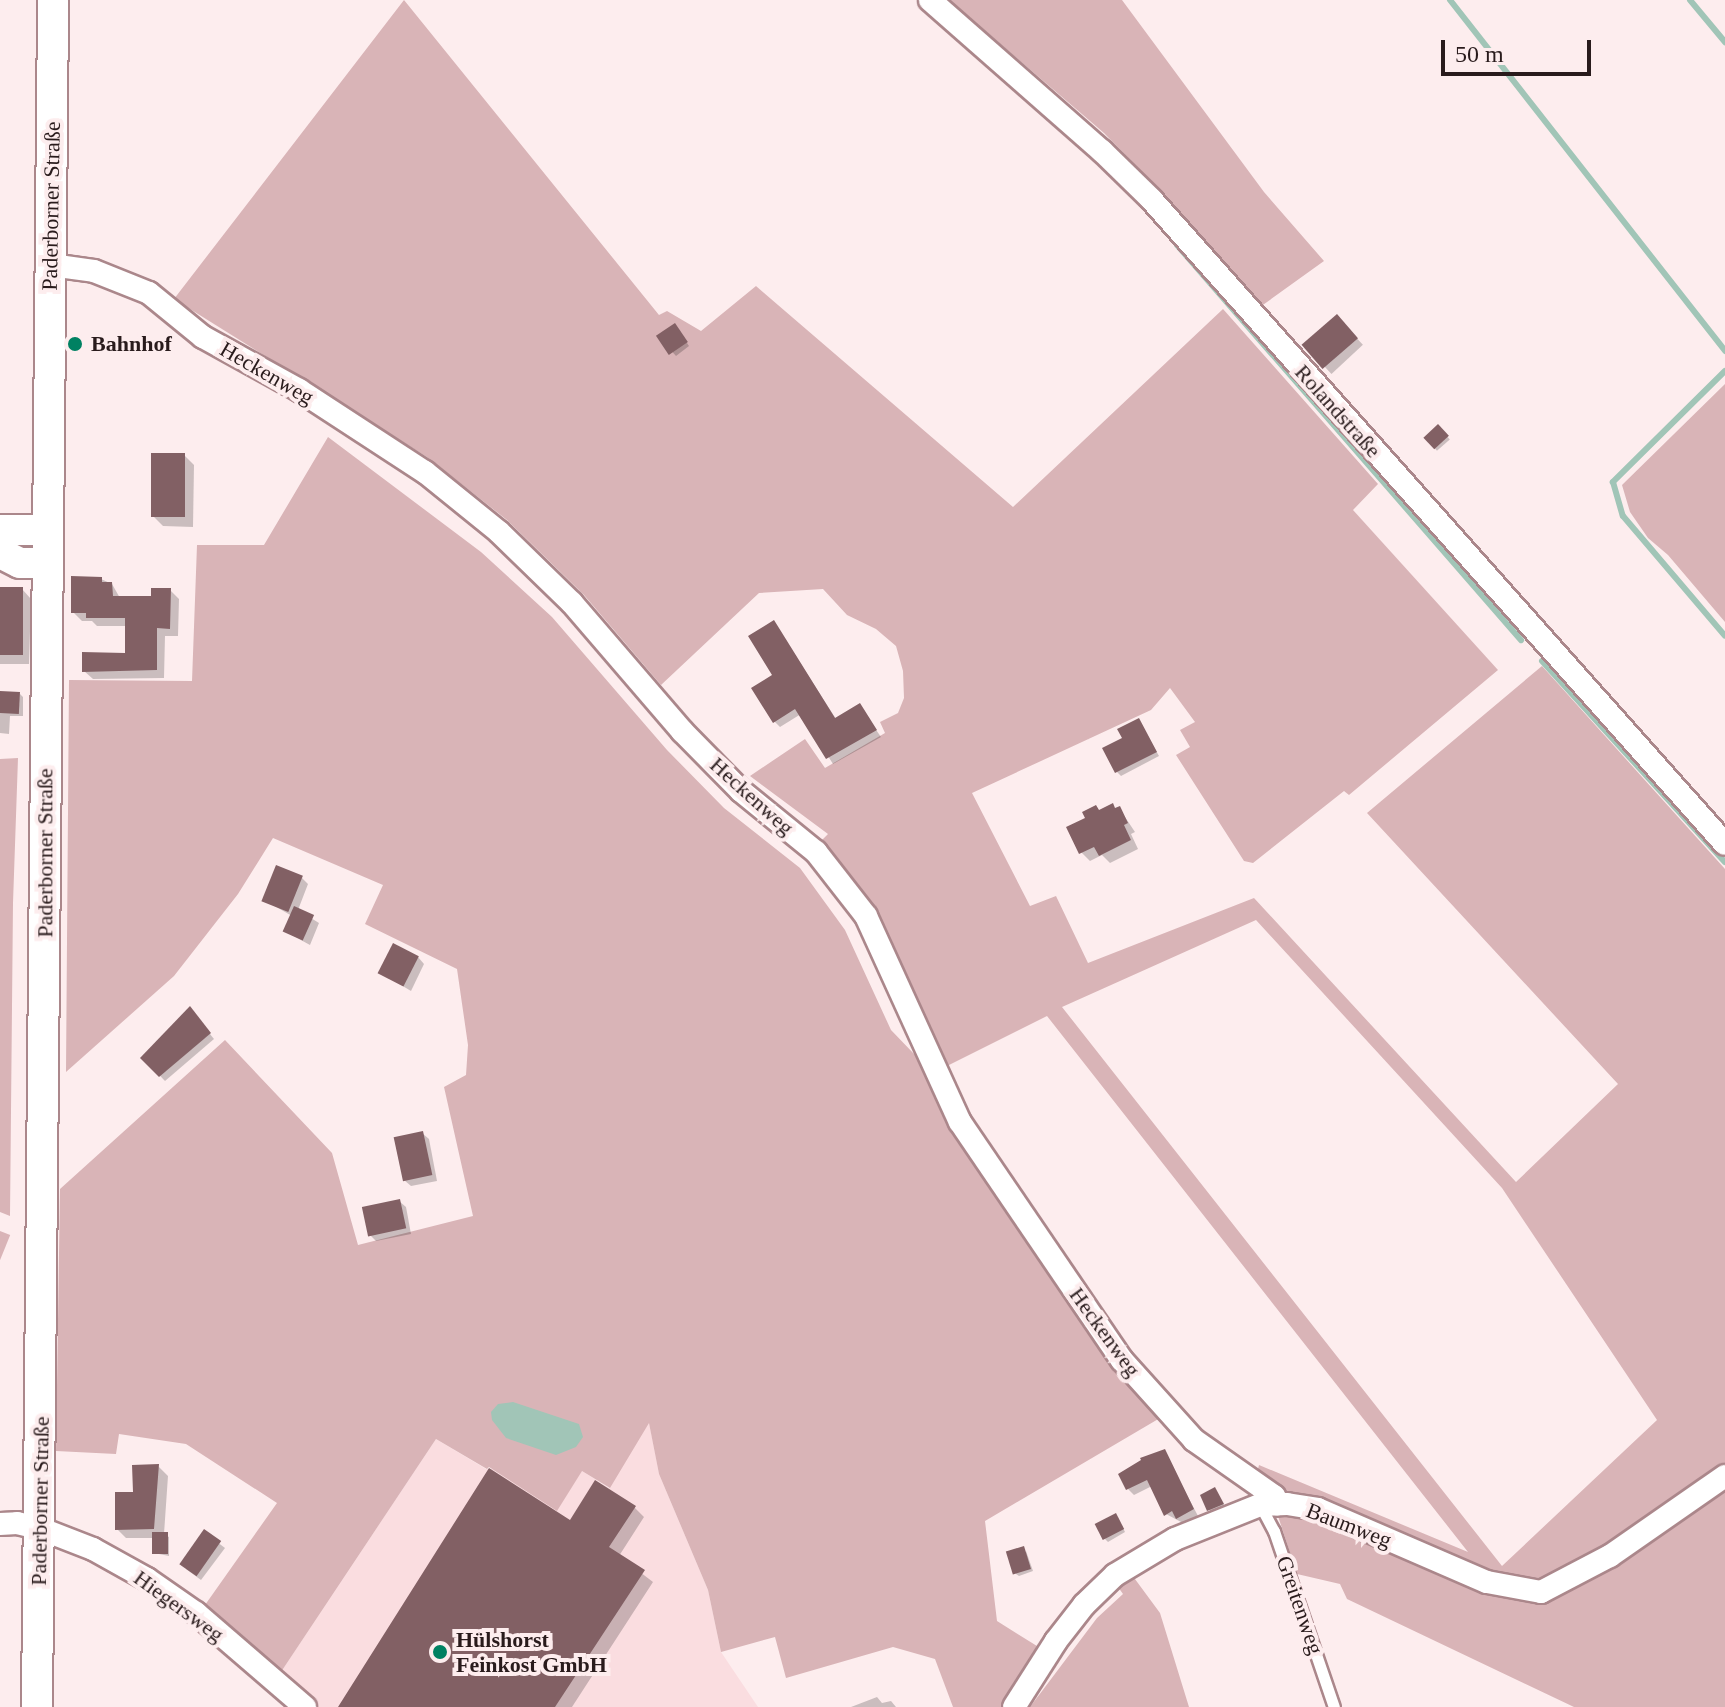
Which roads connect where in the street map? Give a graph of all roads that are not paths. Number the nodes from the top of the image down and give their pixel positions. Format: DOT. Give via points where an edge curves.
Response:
graph roads {
  1 [pos="53,0"];
  2 [pos="930,0"];
  3 [pos="51,265"];
  4 [pos="0,530"];
  5 [pos="47,530"];
  6 [pos="0,553"];
  7 [pos="48,563"];
  8 [pos="1725,844"];
  9 [pos="1725,1476"];
  10 [pos="1268,1504"];
  11 [pos="0,1524"];
  12 [pos="39,1528"];
  13 [pos="37,1707"];
  14 [pos="305,1707"];
  15 [pos="1014,1707"];
  16 [pos="1334,1707"];
  1 -- 3 [label="main road, Paderborner Straße"];
  2 -- 8 [label="street, Rolandstraße" via="1151,199"];
  3 -- 5 [label="main road, Paderborner Straße"];
  3 -- 10 [label="street, Heckenweg" via="94,271 149,293 203,337 299,390 425,472 499,532 572,603 682,731 741,791 816,852 866,916 960,1122 1122,1360 1194,1440 1274,1496"];
  4 -- 5 [label="main road"];
  5 -- 7 [label="main road, Paderborner Straße"];
  6 -- 7 [label="main road" via="20,563"];
  7 -- 12 [label="main road, Paderborner Straße"];
  9 -- 10 [label="street, Baumweg" via="1610,1556 1541,1592 1487,1582 1318,1509"];
  10 -- 15 [label="street, Baumweg" via="1175,1539 1115,1575 1056,1641"];
  10 -- 16 [label="lane, Greitenweg"];
  11 -- 12 [label="street, Hiegersweg"];
  12 -- 13 [label="main road, Paderborner Straße"];
  12 -- 14 [label="street, Hiegersweg" via="93,1549 147,1579 196,1613"];
}
